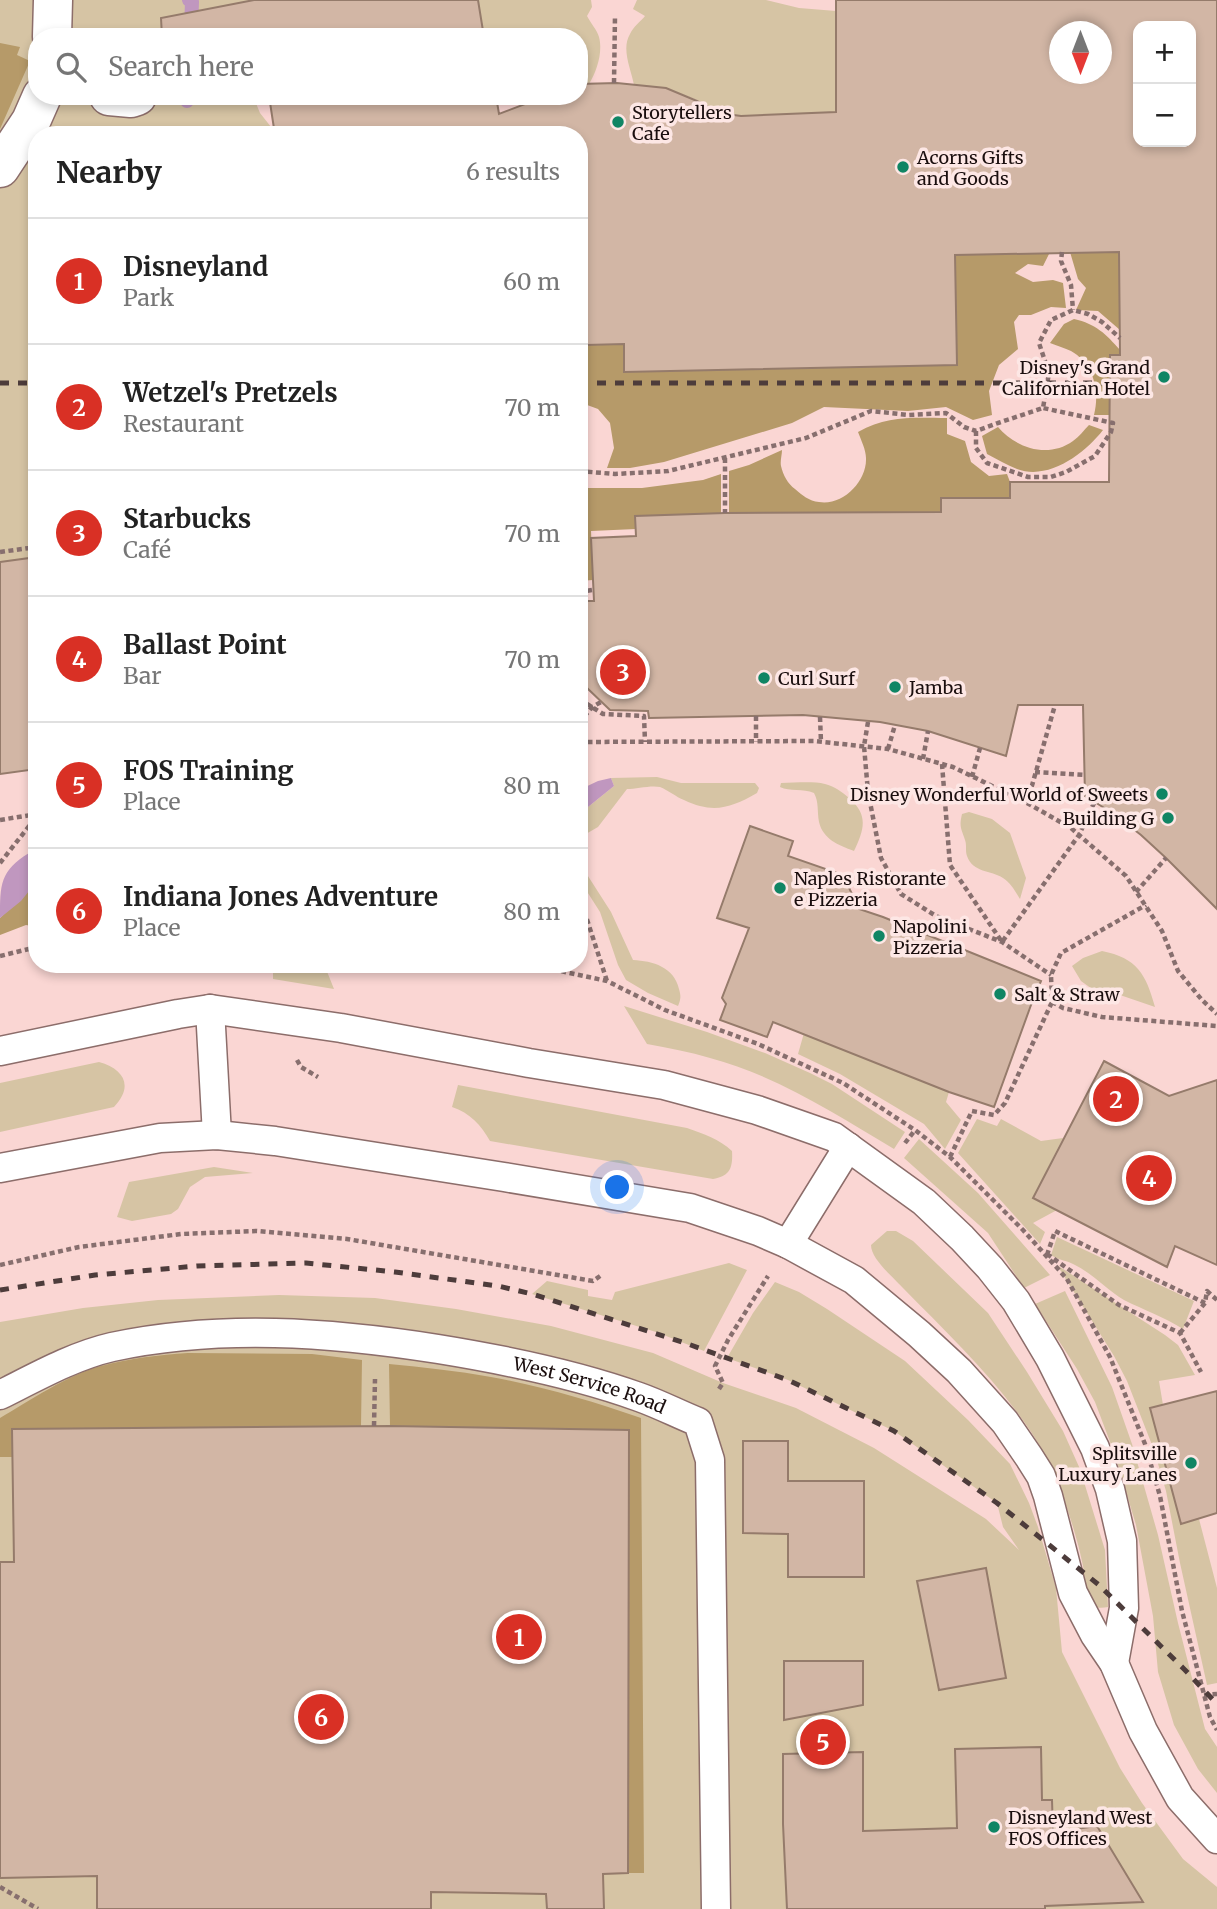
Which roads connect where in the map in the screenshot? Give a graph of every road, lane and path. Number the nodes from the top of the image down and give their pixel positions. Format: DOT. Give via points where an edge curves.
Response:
graph roads {
  1 [pos="53,0"];
  2 [pos="614,16"];
  3 [pos="52,28"];
  4 [pos="614,83"];
  5 [pos="38,105"];
  6 [pos="0,168"];
  7 [pos="1062,252"];
  8 [pos="1073,310"];
  9 [pos="1120,338"];
  10 [pos="1043,408"];
  11 [pos="976,431"];
  12 [pos="725,458"];
  13 [pos="588,472"];
  14 [pos="725,513"];
  15 [pos="28,548"];
  16 [pos="0,552"];
  17 [pos="592,590"];
  18 [pos="588,591"];
  19 [pos="601,702"];
  20 [pos="588,705"];
  21 [pos="1055,705"];
  22 [pos="592,707"];
  23 [pos="588,712"];
  24 [pos="756,716"];
  25 [pos="820,717"];
  26 [pos="868,722"];
  27 [pos="895,725"];
  28 [pos="928,731"];
  29 [pos="588,741"];
  30 [pos="645,741"];
  31 [pos="756,741"];
  32 [pos="821,741"];
  33 [pos="864,746"];
  34 [pos="980,748"];
  35 [pos="888,749"];
  36 [pos="923,759"];
  37 [pos="942,764"];
  38 [pos="1035,772"];
  39 [pos="1085,775"];
  40 [pos="972,776"];
  41 [pos="1094,801"];
  42 [pos="1027,803"];
  43 [pos="28,816"];
  44 [pos="0,820"];
  45 [pos="28,827"];
  46 [pos="1079,835"];
  47 [pos="1166,858"];
  48 [pos="0,863"];
  49 [pos="1136,892"];
  50 [pos="1146,905"];
  51 [pos="588,923"];
  52 [pos="1002,942"];
  53 [pos="28,949"];
  54 [pos="0,956"];
  55 [pos="569,973"];
  56 [pos="1051,975"];
  57 [pos="607,981"];
  58 [pos="1052,1002"];
  59 [pos="210,1009"];
  60 [pos="1217,1014"];
  61 [pos="1217,1026"];
  62 [pos="0,1051"];
  63 [pos="806,1065"];
  64 [pos="218,1135"];
  65 [pos="848,1147"];
  66 [pos="950,1157"];
  67 [pos="0,1168"];
  68 [pos="788,1244"];
  69 [pos="1041,1250"];
  70 [pos="1047,1255"];
  71 [pos="0,1265"];
  72 [pos="603,1274"];
  73 [pos="1217,1300"];
  74 [pos="1205,1303"];
  75 [pos="1180,1333"];
  76 [pos="1111,1357"];
  77 [pos="1201,1372"];
  78 [pos="0,1395"];
  79 [pos="698,1422"];
  80 [pos="1114,1662"];
  81 [pos="1217,1694"];
  82 [pos="1204,1695"];
  83 [pos="1217,1730"];
  84 [pos="1217,1839"];
  85 [pos="0,1887"];
  86 [pos="38,1909"];
  87 [pos="716,1909"];
  1 -- 3 [label="street"];
  2 -- 4 [label="path"];
  5 -- 6 [label="street"];
  7 -- 8 [label="path"];
  8 -- 9 [label="path" via="1102,322"];
  8 -- 10 [label="path" via="1051,320 1040,343 1049,373"];
  10 -- 11 [label="path"];
  10 -- 11 [label="path" via="1113,424 1111,432 1095,456 1051,480 1028,478 987,463 976,448"];
  11 -- 12 [label="path" via="946,413 872,411 806,438"];
  12 -- 13 [label="path" via="668,471"];
  12 -- 14 [label="path"];
  15 -- 16 [label="path"];
  17 -- 18 [label="path"];
  19 -- 22 [label="path"];
  20 -- 22 [label="path"];
  21 -- 38 [label="path"];
  22 -- 23 [label="path"];
  22 -- 30 [label="path" via="603,714 644,716"];
  24 -- 31 [label="path"];
  25 -- 32 [label="path"];
  26 -- 33 [label="path"];
  27 -- 35 [label="path"];
  28 -- 36 [label="path"];
  29 -- 30 [label="path"];
  30 -- 31 [label="path"];
  31 -- 32 [label="path"];
  32 -- 33 [label="path"];
  33 -- 35 [label="path"];
  33 -- 52 [label="path" via="881,859 901,894 936,916"];
  34 -- 40 [label="path"];
  35 -- 36 [label="path"];
  36 -- 37 [label="path"];
  37 -- 40 [label="path"];
  37 -- 52 [label="path" via="950,865"];
  38 -- 39 [label="path"];
  38 -- 42 [label="path"];
  40 -- 42 [label="path"];
  41 -- 46 [label="path"];
  42 -- 46 [label="path"];
  43 -- 44 [label="path"];
  45 -- 48 [label="path"];
  46 -- 49 [label="path" via="1126,876"];
  46 -- 52 [label="path"];
  47 -- 49 [label="path"];
  49 -- 50 [label="path"];
  50 -- 56 [label="path" via="1061,953"];
  50 -- 60 [label="path" via="1178,971"];
  51 -- 57 [label="path"];
  52 -- 56 [label="path"];
  53 -- 54 [label="path"];
  55 -- 57 [label="path"];
  56 -- 58 [label="path"];
  57 -- 63 [label="path" via="665,1010"];
  58 -- 61 [label="path" via="1102,1017"];
  58 -- 66 [label="path" via="1005,1103 994,1115 972,1111"];
  59 -- 62 [label="lane"];
  59 -- 64 [label="lane"];
  59 -- 65 [label="lane" via="664,1085 757,1110 834,1137"];
  64 -- 67 [label="lane" via="160,1138"];
  64 -- 68 [label="lane" via="690,1208"];
  65 -- 68 [label="lane"];
  65 -- 80 [label="lane" via="924,1202 990,1268 1016,1301 1069,1394 1110,1489 1122,1541 1124,1608"];
  68 -- 79 [label="path" via="728,1340 715,1366 723,1383"];
  68 -- 80 [label="lane" via="854,1280 959,1371 1005,1422 1041,1476 1073,1592"];
  69 -- 70 [label="path"];
  70 -- 74 [label="path" via="1055,1231"];
  70 -- 75 [label="path" via="1119,1305"];
  71 -- 72 [label="path" via="79,1247 257,1231 347,1240 593,1281"];
  73 -- 74 [label="path" via="1207,1291"];
  74 -- 75 [label="path"];
  75 -- 77 [label="path"];
  76 -- 82 [label="path" via="1160,1496 1181,1611"];
  78 -- 79 [label="lane, West Service Road" via="57,1366 109,1348 173,1336 313,1333 513,1362 640,1397"];
  79 -- 87 [label="lane" via="710,1460"];
  80 -- 84 [label="lane" via="1143,1731 1180,1798"];
  81 -- 82 [label="path"];
  82 -- 83 [label="path"];
  85 -- 86 [label="path"];
}
